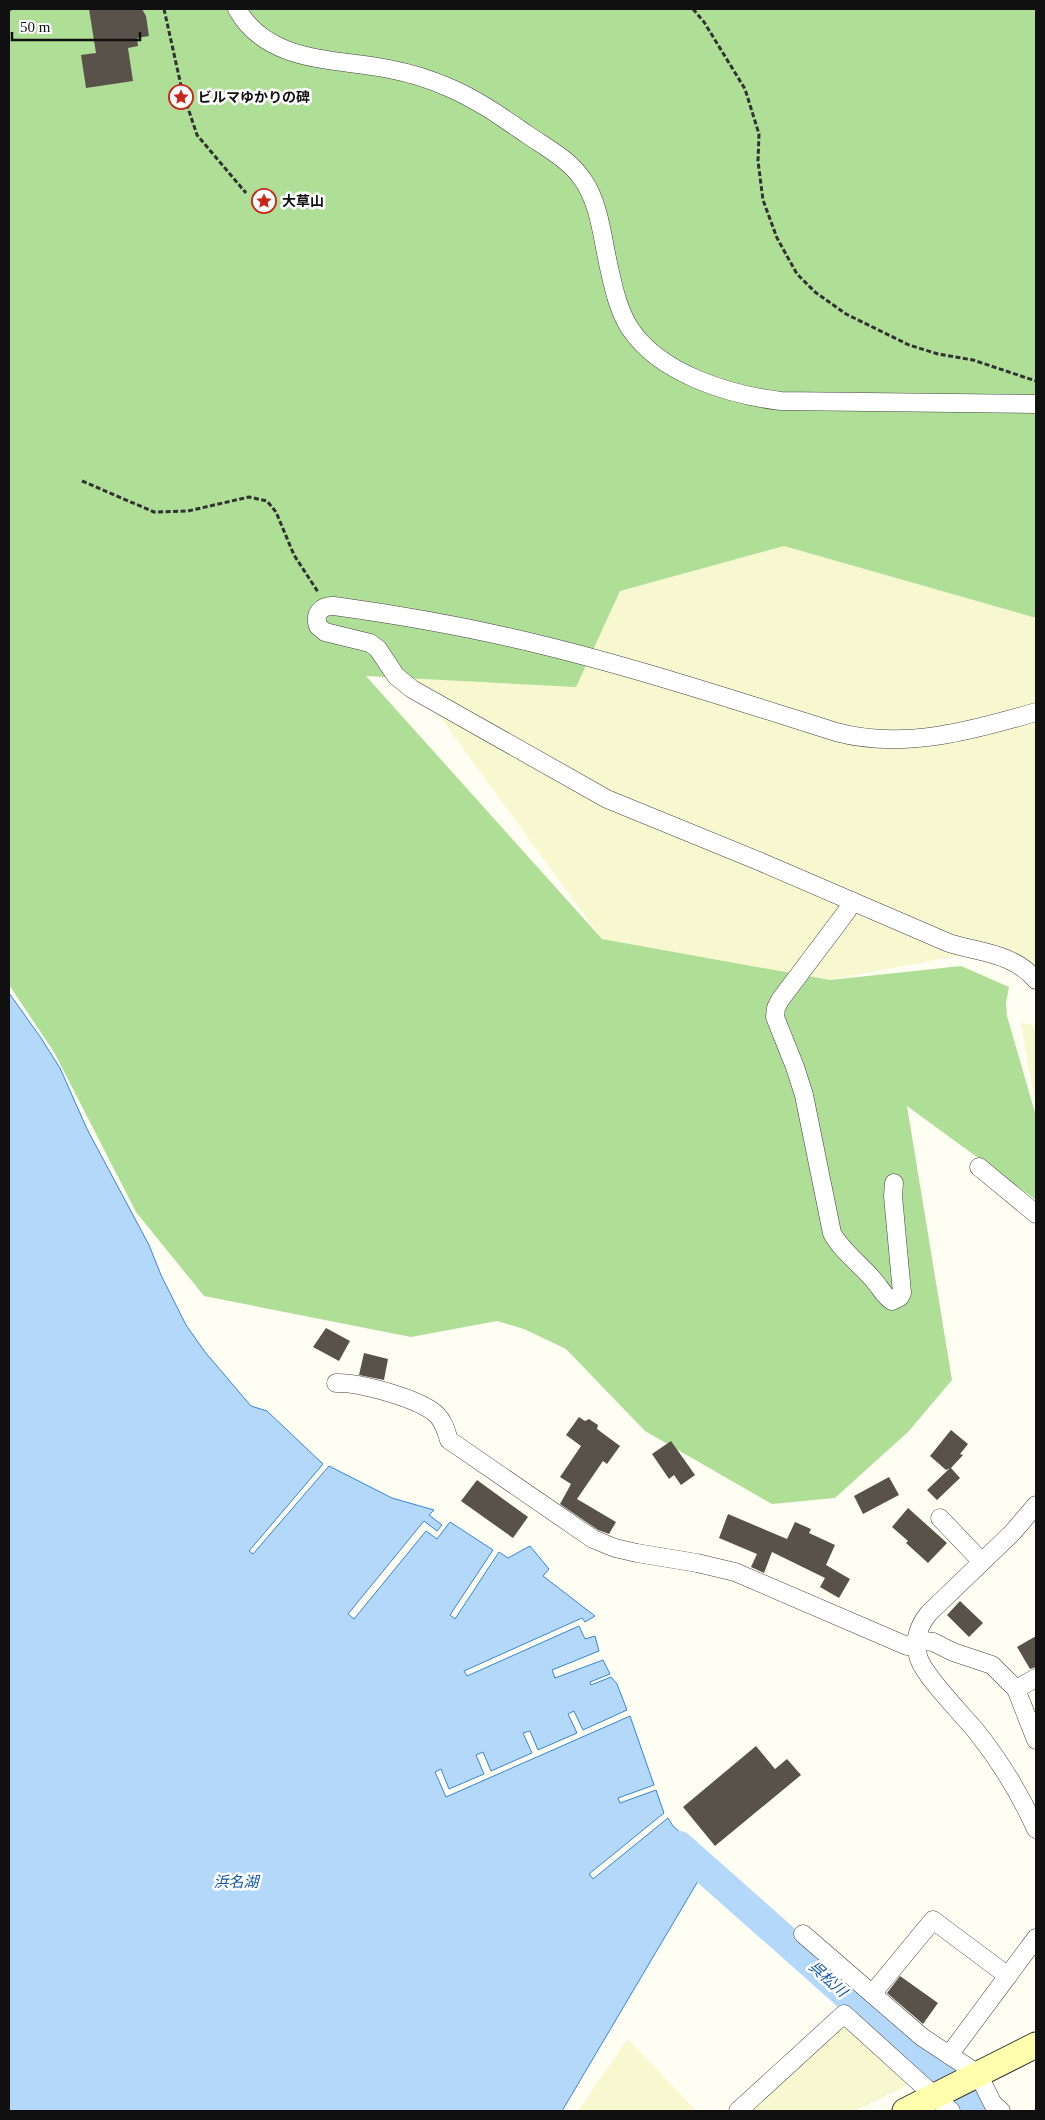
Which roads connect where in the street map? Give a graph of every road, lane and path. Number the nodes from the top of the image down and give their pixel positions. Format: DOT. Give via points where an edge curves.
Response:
graph roads {
  1 [pos="164,9"];
  2 [pos="237,9"];
  3 [pos="693,9"];
  4 [pos="246,193"];
  5 [pos="1036,381"];
  6 [pos="1036,404"];
  7 [pos="82,481"];
  8 [pos="327,606"];
  9 [pos="1036,712"];
  10 [pos="852,901"];
  11 [pos="1036,980"];
  12 [pos="979,1167"];
  13 [pos="894,1182"];
  14 [pos="1036,1214"];
  15 [pos="336,1383"];
  16 [pos="1033,1514"];
  17 [pos="940,1518"];
  18 [pos="982,1562"];
  19 [pos="916,1642"];
  20 [pos="1036,1678"];
  21 [pos="1016,1689"];
  22 [pos="1036,1740"];
  23 [pos="1036,1829"];
  24 [pos="804,1934"];
  25 [pos="1036,1938"];
  26 [pos="1008,1976"];
  27 [pos="872,1994"];
  28 [pos="1036,2045"];
  29 [pos="950,2055"];
  30 [pos="974,2076"];
  31 [pos="941,2101"];
  32 [pos="738,2111"];
  33 [pos="905,2111"];
  34 [pos="1001,2111"];
  1 -- 4 [label="path" via="182,90 197,135"];
  2 -- 6 [label="street" via="261,37 287,52 388,68 451,88 490,109 569,163 584,180 593,200 615,293 630,328 647,347 704,382 742,395 781,401"];
  3 -- 5 [label="path" via="745,89 759,134 758,161 763,200 777,238 797,274 815,292 846,314 895,339"];
  7 -- 8 [label="path" via="154,512 188,512 249,497 267,501 276,512 294,554"];
  8 -- 9 [label="street" via="446,624 548,646 836,732 867,738 968,732"];
  8 -- 10 [label="street" via="317,617 321,630 370,643 378,649 396,676 412,689 577,783"];
  10 -- 11 [label="street" via="949,943 1011,959"];
  10 -- 13 [label="street" via="848,911 780,1000 775,1017 800,1081 832,1232 841,1246 892,1300 902,1293"];
  12 -- 14 [label="street"];
  15 -- 19 [label="street" via="348,1382 400,1396 430,1410 441,1420 449,1440 593,1539 637,1554 735,1572 907,1646"];
  16 -- 18 [label="street"];
  17 -- 18 [label="street"];
  18 -- 19 [label="street" via="924,1619"];
  19 -- 21 [label="street" via="933,1642 992,1666"];
  19 -- 23 [label="street" via="922,1666 992,1752"];
  20 -- 21 [label="street"];
  21 -- 22 [label="street"];
  24 -- 27 [label="street"];
  25 -- 26 [label="street"];
  26 -- 27 [label="street" via="933,1920"];
  26 -- 29 [label="street"];
  27 -- 29 [label="street"];
  28 -- 30 [label="street"];
  29 -- 30 [label="street"];
  30 -- 31 [label="street"];
  30 -- 34 [label="street"];
  31 -- 32 [label="street" via="844,2014"];
  31 -- 33 [label="street"];
}
